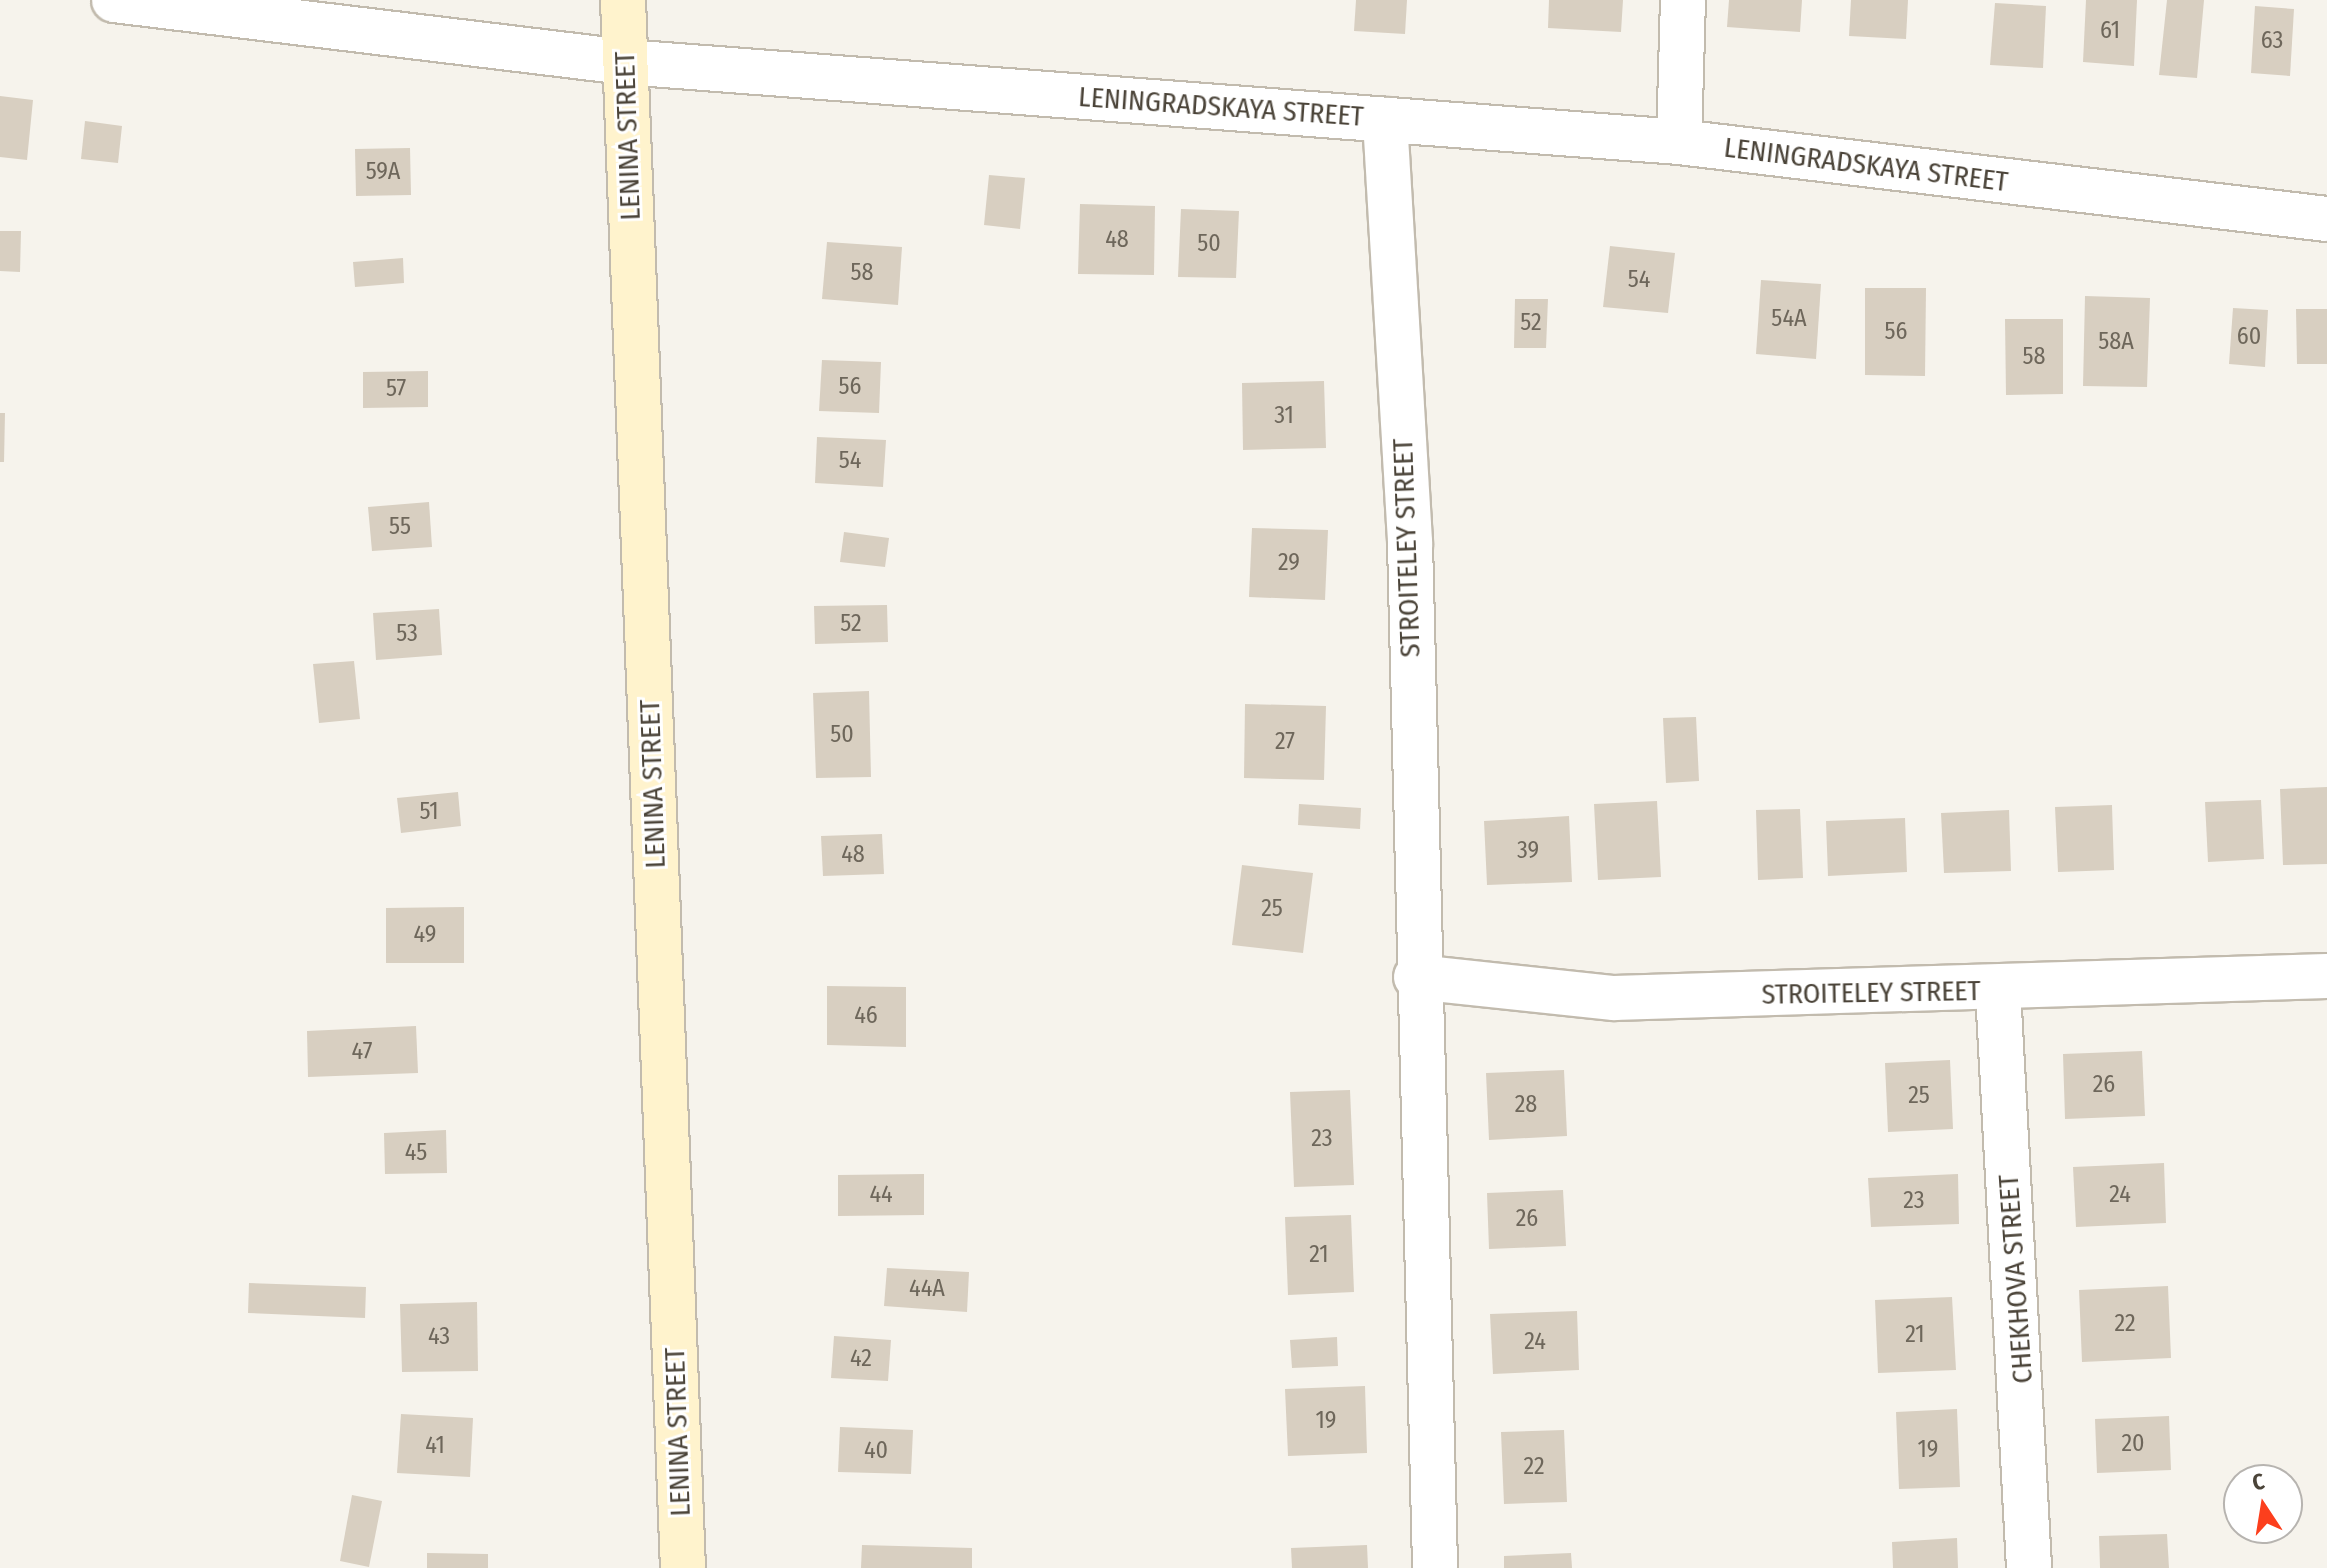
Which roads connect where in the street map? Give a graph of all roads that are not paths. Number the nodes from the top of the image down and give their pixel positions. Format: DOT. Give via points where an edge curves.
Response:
graph roads {
  1 [pos="114,0"];
  2 [pos="623,0"];
  3 [pos="1683,0"];
  4 [pos="625,62"];
  5 [pos="1385,120"];
  6 [pos="1679,142"];
  7 [pos="2327,219"];
  8 [pos="2327,976"];
  9 [pos="1416,977"];
  10 [pos="1998,991"];
  11 [pos="683,1568"];
  12 [pos="1435,1568"];
  13 [pos="2029,1568"];
  1 -- 4 [label="street, LENINGRADSKAYA STREET"];
  2 -- 4 [label="main road, LENINA STREET"];
  3 -- 6 [label="street"];
  4 -- 5 [label="street, LENINGRADSKAYA STREET"];
  4 -- 11 [label="main road, LENINA STREET"];
  5 -- 6 [label="street, LENINGRADSKAYA STREET"];
  5 -- 9 [label="street, STROITELEY STREET" via="1410,543"];
  6 -- 7 [label="street, LENINGRADSKAYA STREET"];
  8 -- 10 [label="street, STROITELEY STREET"];
  9 -- 10 [label="street, STROITELEY STREET" via="1614,998"];
  9 -- 12 [label="street, STROITELEY STREET"];
  10 -- 13 [label="street, CHEKHOVA STREET"];
}
